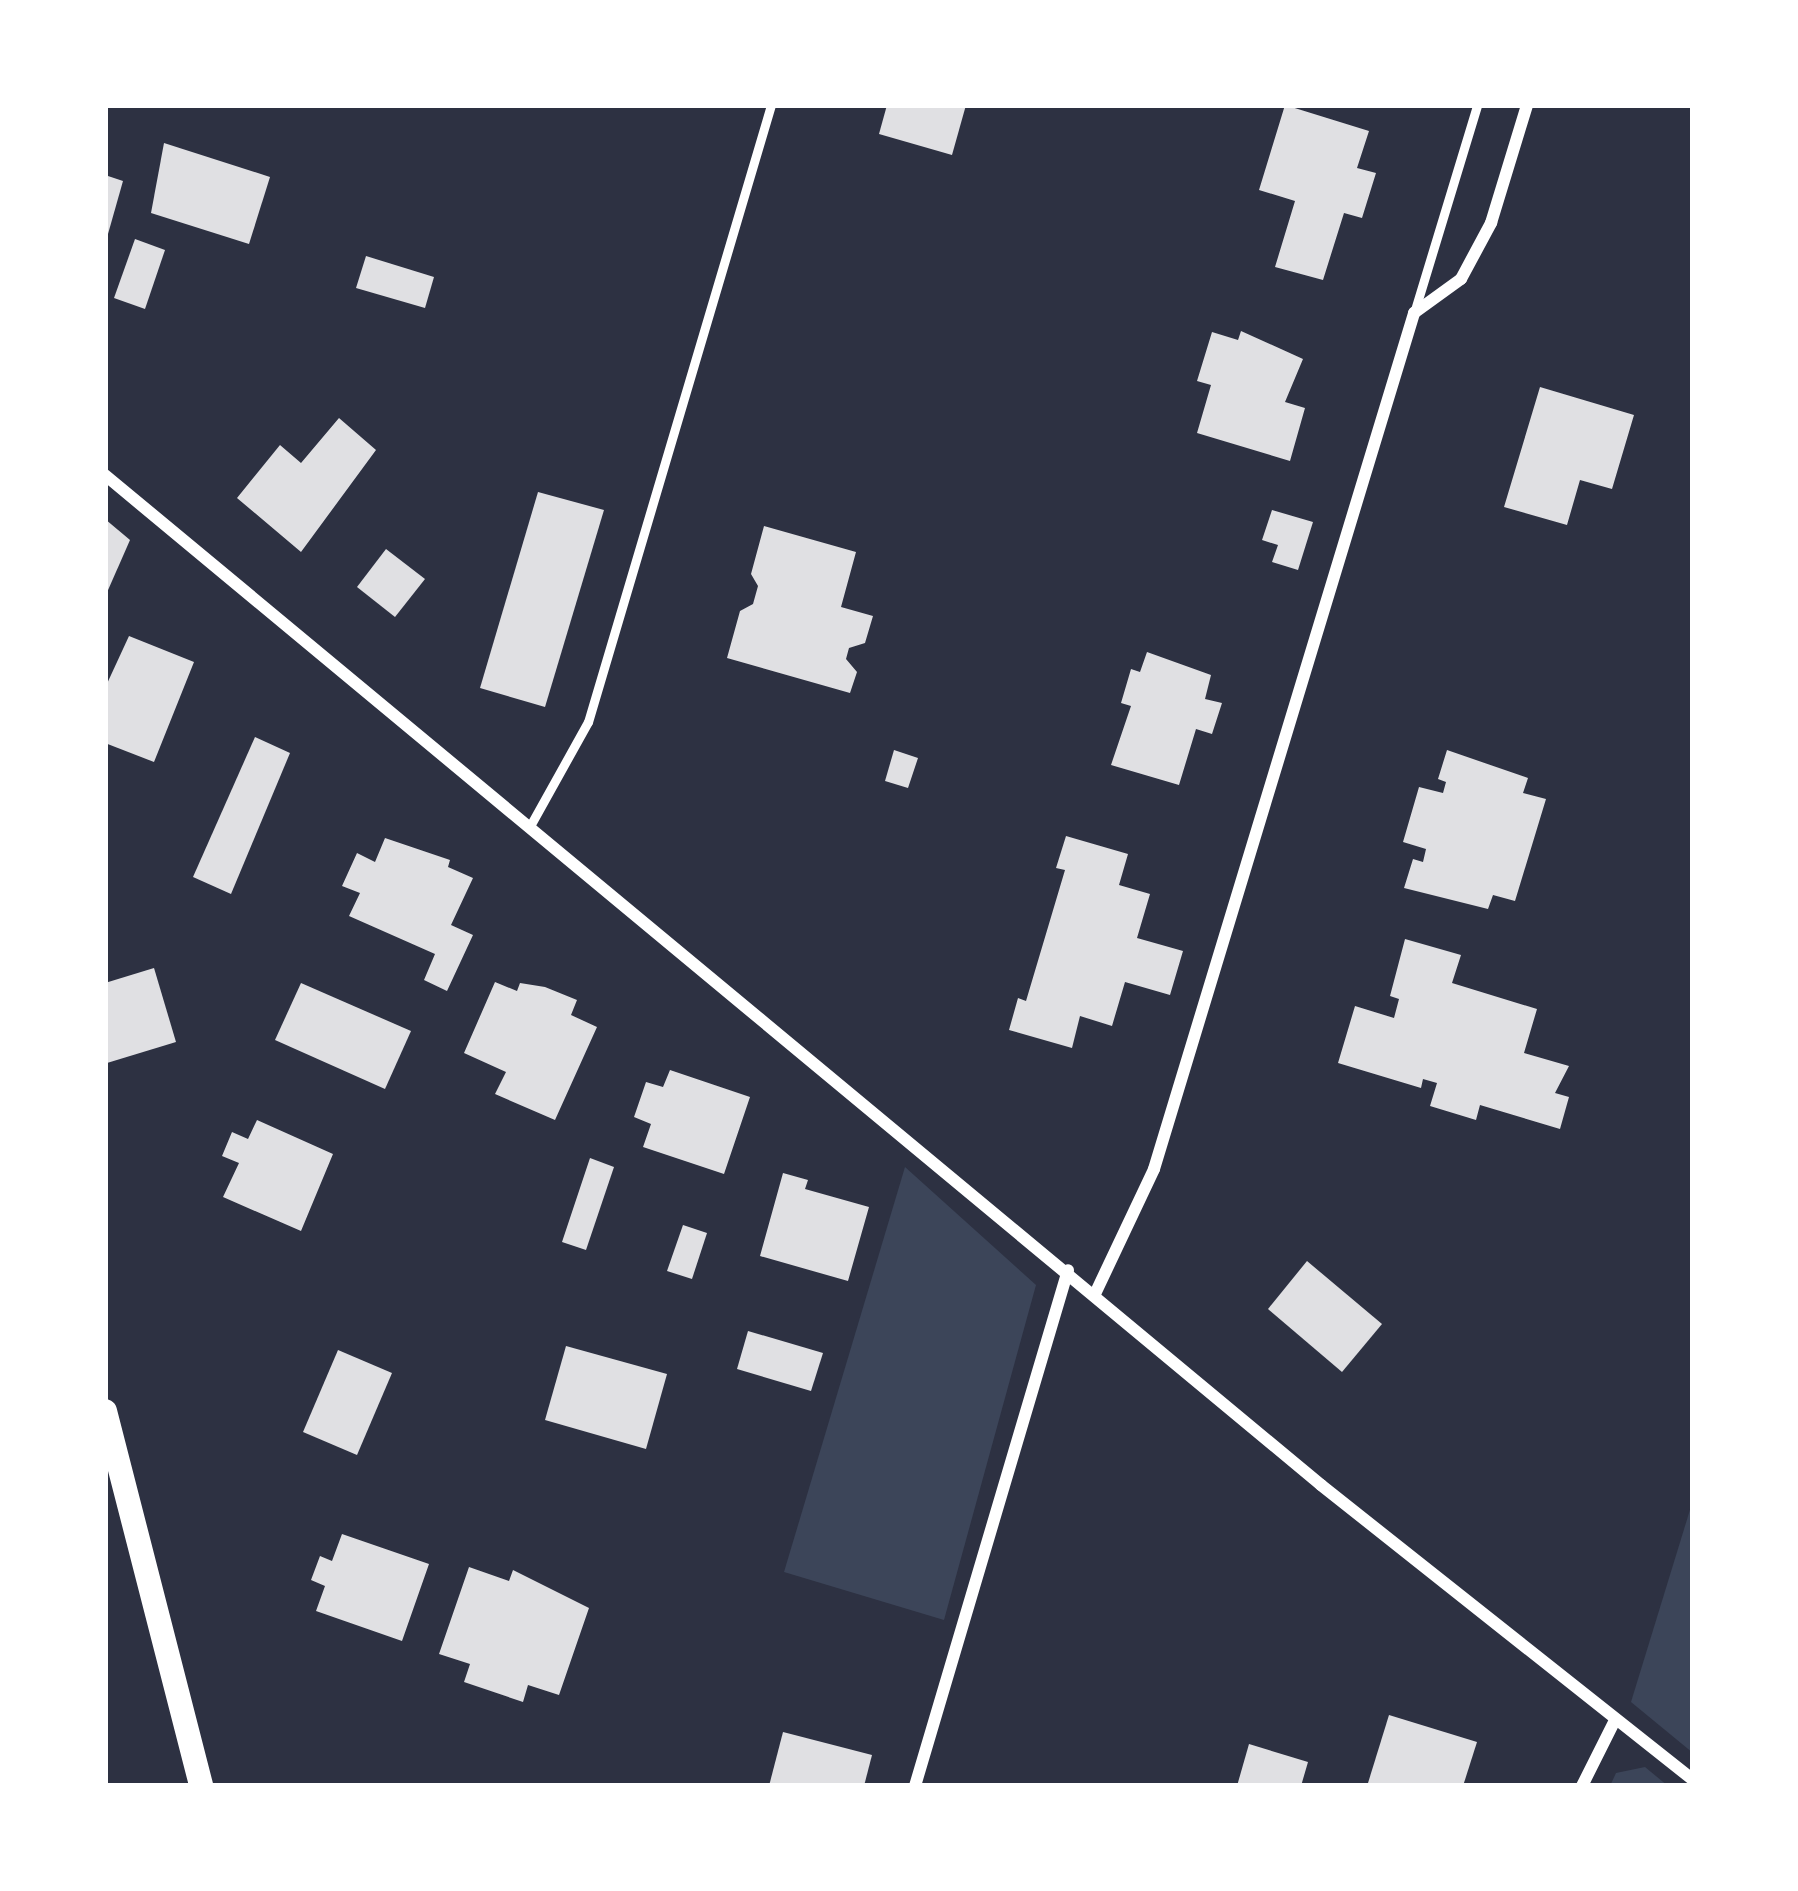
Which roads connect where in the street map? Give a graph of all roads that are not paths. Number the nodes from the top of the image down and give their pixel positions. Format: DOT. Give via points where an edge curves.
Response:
graph roads {
  1 [pos="771,105"];
  2 [pos="1477,105"];
  3 [pos="1527,105"];
  4 [pos="1414,313"];
  5 [pos="105,476"];
  6 [pos="530,826"];
  7 [pos="1068,1270"];
  8 [pos="1096,1294"];
  9 [pos="105,1411"];
  10 [pos="1615,1720"];
  11 [pos="1693,1780"];
  12 [pos="201,1786"];
  13 [pos="915,1786"];
  14 [pos="1582,1786"];
  1 -- 6 [label="lane" via="588,722"];
  2 -- 4 [label="lane"];
  3 -- 4 [label="street" via="1491,224 1461,279"];
  4 -- 8 [label="street" via="1154,1169"];
  5 -- 6 [label="street"];
  6 -- 7 [label="street"];
  7 -- 8 [label="street"];
  7 -- 13 [label="street"];
  8 -- 10 [label="street"];
  9 -- 12 [label="main road"];
  10 -- 11 [label="street"];
  10 -- 14 [label="street"];
}
